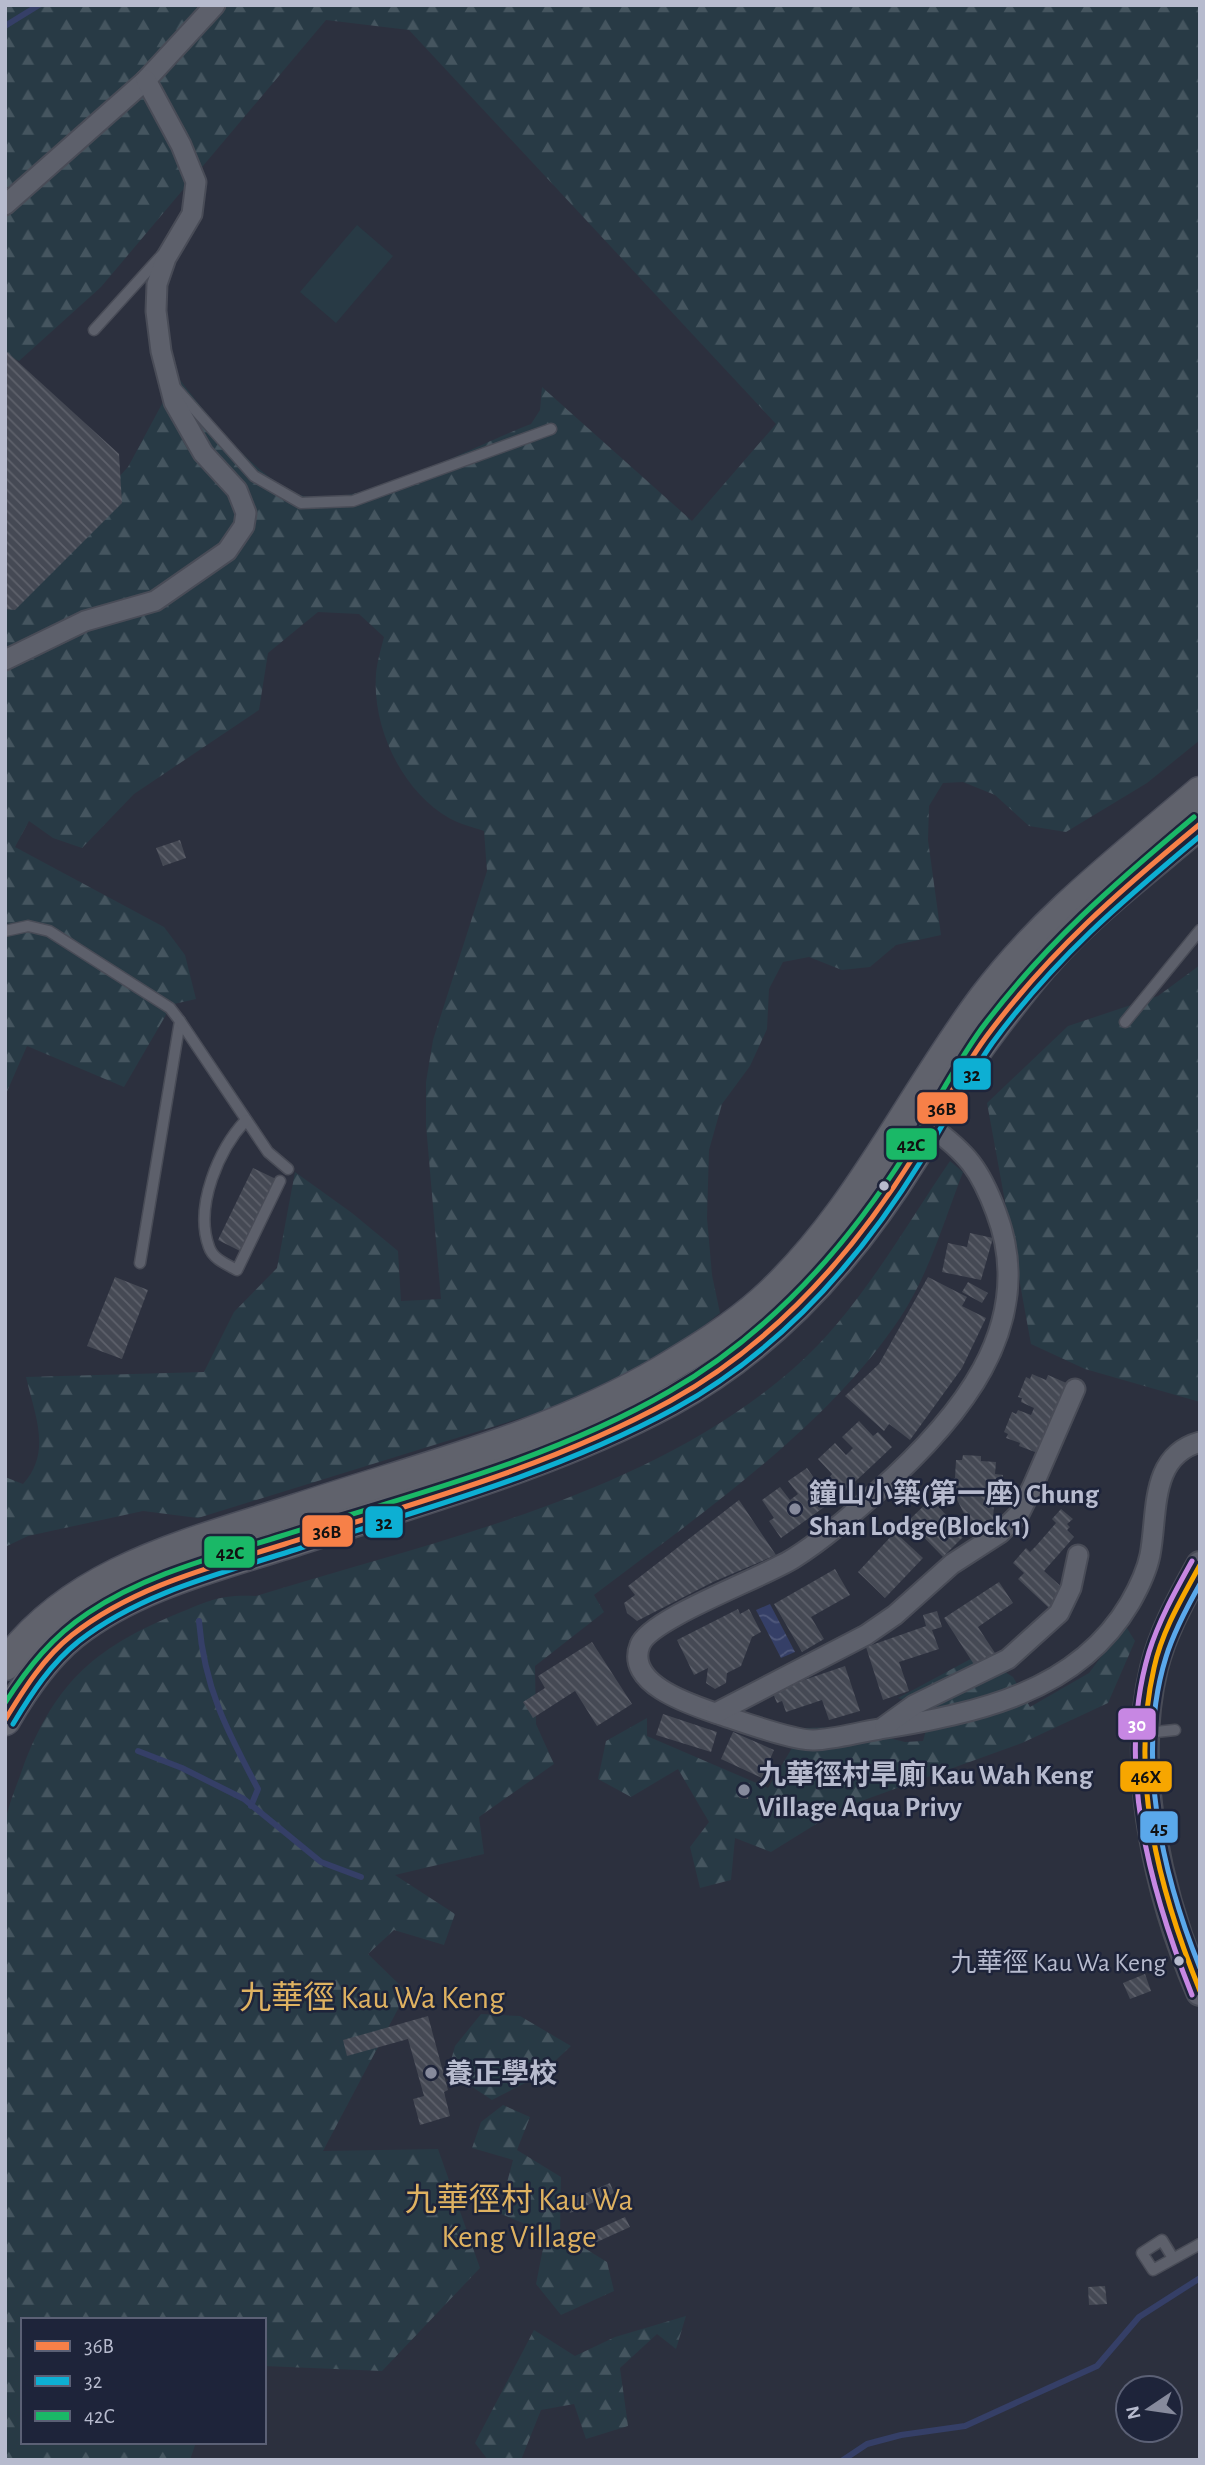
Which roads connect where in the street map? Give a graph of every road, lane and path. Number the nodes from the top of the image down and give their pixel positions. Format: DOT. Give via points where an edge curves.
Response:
graph roads {
  1 [pos="215,5"];
  2 [pos="146,80"];
  3 [pos="5,205"];
  4 [pos="177,239"];
  5 [pos="94,330"];
  6 [pos="168,379"];
  7 [pos="551,429"];
  8 [pos="5,660"];
  9 [pos="1200,792"];
  10 [pos="1200,824"];
  11 [pos="1200,930"];
  12 [pos="5,931"];
  13 [pos="180,1021"];
  14 [pos="1125,1022"];
  15 [pos="919,1119"];
  16 [pos="246,1120"];
  17 [pos="288,1169"];
  18 [pos="280,1181"];
  19 [pos="140,1263"];
  20 [pos="1075,1389"];
  21 [pos="1200,1442"];
  22 [pos="1078,1555"];
  23 [pos="1200,1565"];
  24 [pos="5,1665"];
  25 [pos="716,1713"];
  26 [pos="5,1720"];
  27 [pos="881,1728"];
  28 [pos="1175,1730"];
  29 [pos="1145,1733"];
  30 [pos="1200,1992"];
  31 [pos="1200,2244"];
  32 [pos="1173,2258"];
  1 -- 2 [label="street"];
  2 -- 3 [label="street"];
  2 -- 4 [label="street" via="196,182 192,214"];
  4 -- 5 [label="lane"];
  4 -- 6 [label="street" via="166,258 156,297 160,351"];
  6 -- 7 [label="lane" via="254,476 301,503 353,501"];
  6 -- 8 [label="street" via="174,402 203,453 237,490 246,513 239,536 227,551 155,601 85,621"];
  9 -- 15 [label="main road" via="1024,948 967,1023"];
  10 -- 15 [label="main road" via="1048,958"];
  11 -- 14 [label="lane"];
  12 -- 13 [label="lane" via="28,926 49,931 170,1008"];
  13 -- 16 [label="lane"];
  13 -- 19 [label="lane"];
  15 -- 24 [label="main road" via="788,1276 734,1324 664,1370 543,1428 143,1562 104,1580 49,1616"];
  15 -- 25 [label="street" via="961,1148 984,1182 1001,1224 1010,1274 1003,1317 987,1360 961,1405 894,1477 798,1556 671,1619 640,1644 643,1674 654,1686"];
  15 -- 26 [label="main road" via="900,1177 829,1273 780,1324 705,1380 566,1450 224,1564 124,1603 72,1636 49,1657"];
  16 -- 17 [label="lane" via="268,1152"];
  16 -- 18 [label="lane" via="233,1134 210,1184 206,1228 209,1247 219,1261 237,1270"];
  20 -- 25 [label="street" via="1028,1497 1000,1533 952,1564 866,1635"];
  21 -- 27 [label="street" via="1183,1447 1168,1461 1155,1506 1149,1559 1130,1602 1083,1660 1013,1698 967,1713"];
  22 -- 27 [label="street" via="1059,1614 1008,1659 914,1705"];
  23 -- 29 [label="main road" via="1179,1603 1154,1668"];
  25 -- 27 [label="street" via="811,1741"];
  28 -- 29 [label="lane"];
  29 -- 30 [label="main road" via="1154,1840 1170,1917"];
  31 -- 32 [label="lane"];
}
